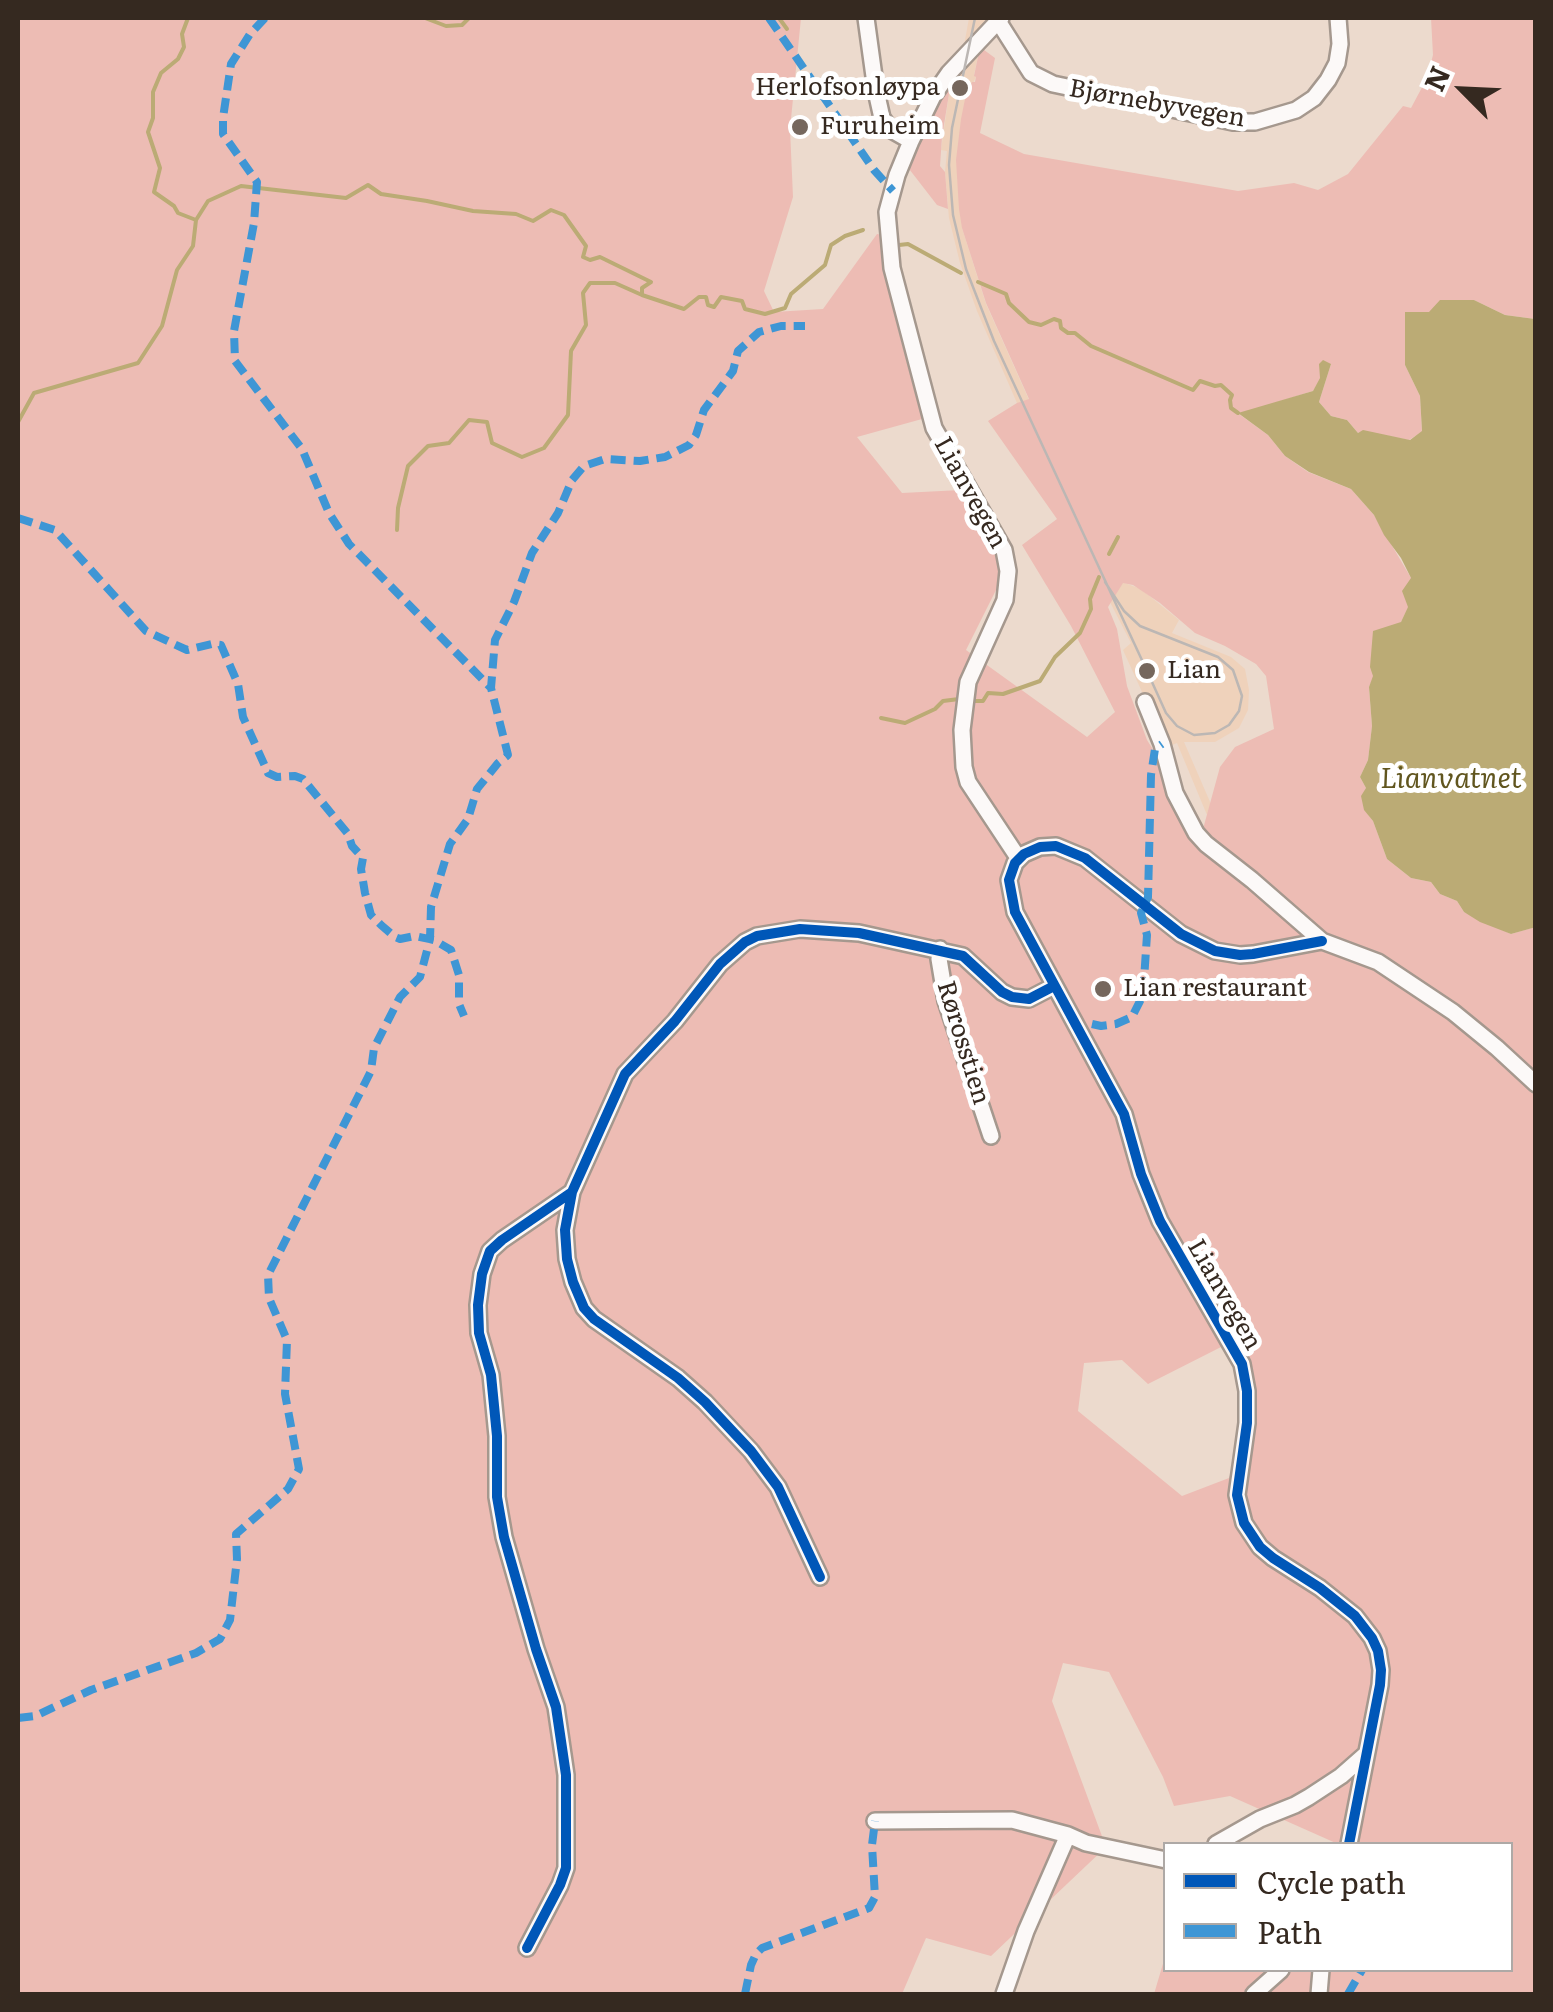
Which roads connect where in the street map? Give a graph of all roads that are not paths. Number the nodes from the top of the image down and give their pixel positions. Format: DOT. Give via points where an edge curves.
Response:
graph roads {
  1 [pos="866,18"];
  2 [pos="1338,18"];
  3 [pos="999,19"];
  4 [pos="911,141"];
  5 [pos="1145,702"];
  6 [pos="1019,858"];
  7 [pos="1322,941"];
  8 [pos="940,949"];
  9 [pos="1054,986"];
  10 [pos="1536,1084"];
  11 [pos="991,1136"];
  12 [pos="572,1192"];
  13 [pos="820,1576"];
  14 [pos="1366,1754"];
  15 [pos="876,1821"];
  16 [pos="1068,1835"];
  17 [pos="1220,1842"];
  18 [pos="1349,1842"];
  19 [pos="1163,1859"];
  20 [pos="527,1948"];
  21 [pos="1278,1972"];
  22 [pos="1004,1994"];
  23 [pos="1254,1994"];
  1 -- 4 [label="street" via="882,118"];
  2 -- 3 [label="street, Bjørnebyvegen" via="1336,63 1314,98 1255,122 1034,77"];
  3 -- 4 [label="street, Lianvegen" via="942,83"];
  4 -- 6 [label="street, Lianvegen" via="887,212 892,268 934,428 1004,550 1008,571 1005,600 968,682 964,767"];
  5 -- 7 [label="street" via="1175,793 1196,832"];
  6 -- 7 [label="street" via="1048,845 1077,853 1181,934 1215,950 1254,954"];
  6 -- 9 [label="street, Lianvegen" via="1009,880 1012,903"];
  7 -- 10 [label="street" via="1378,962 1454,1012"];
  8 -- 9 [label="street" via="963,956 1012,998 1028,999"];
  8 -- 11 [label="street, Rørosstien" via="946,1001"];
  8 -- 12 [label="street" via="816,929 745,942 625,1074"];
  9 -- 14 [label="street, Lianvegen" via="1124,1114 1160,1221 1242,1364 1247,1423 1237,1496 1244,1523 1273,1558 1355,1616 1378,1651 1380,1685"];
  12 -- 13 [label="street" via="567,1259 584,1308 678,1378 750,1451 778,1487"];
  12 -- 20 [label="street" via="490,1252 478,1313 491,1375 504,1537 556,1707 566,1776 566,1868"];
  14 -- 17 [label="street" via="1295,1805"];
  14 -- 18 [label="street, Lianvegen"];
  15 -- 16 [label="street" via="998,1818"];
  16 -- 19 [label="street"];
  16 -- 22 [label="street"];
  21 -- 23 [label="street"];
}
